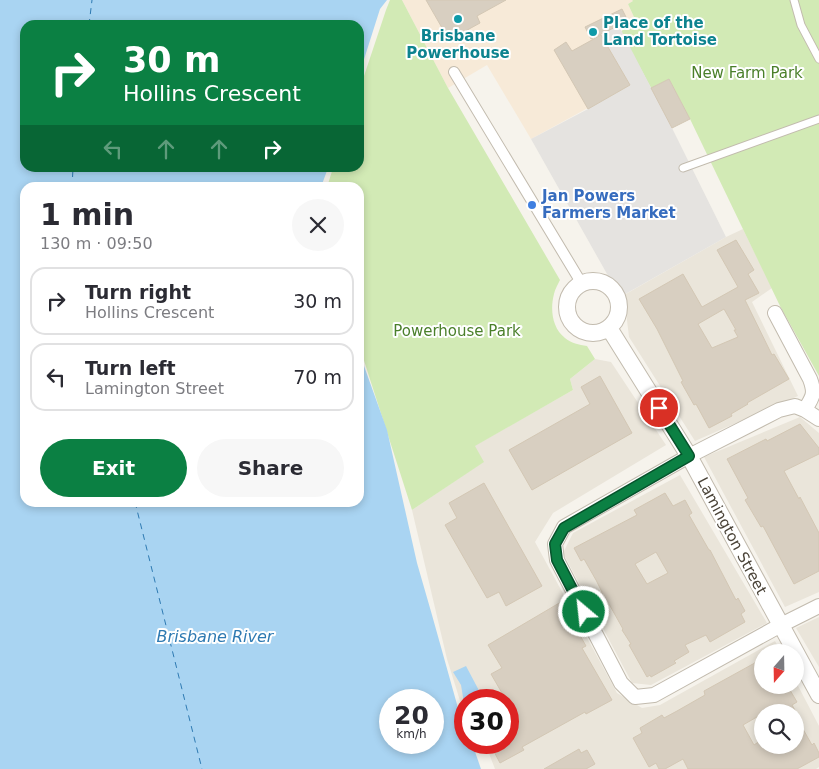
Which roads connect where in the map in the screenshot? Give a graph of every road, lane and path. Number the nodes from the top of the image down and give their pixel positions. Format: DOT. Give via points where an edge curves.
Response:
graph roads {
  1 [pos="794,0"];
  2 [pos="819,59"];
  3 [pos="454,72"];
  4 [pos="819,119"];
  5 [pos="683,168"];
  6 [pos="582,284"];
  7 [pos="775,313"];
  8 [pos="609,328"];
  9 [pos="805,410"];
  10 [pos="819,419"];
  11 [pos="689,456"];
  12 [pos="819,606"];
  13 [pos="781,625"];
  14 [pos="819,695"];
  1 -- 2 [label="lane" via="801,25"];
  3 -- 6 [label="street"];
  4 -- 5 [label="lane"];
  6 -- 8 [label="street" via="600,282 613,290 619,306 615,322"];
  6 -- 8 [label="street" via="570,296 568,312 571,320 577,327 593,333"];
  7 -- 9 [label="street" via="813,387 814,394"];
  8 -- 11 [label="street, Lamington Street"];
  9 -- 10 [label="street"];
  9 -- 11 [label="street" via="795,406 779,410"];
  11 -- 13 [label="street, Lamington Street"];
  11 -- 13 [label="street" via="564,528 555,544 557,560 621,683 635,697 654,695"];
  12 -- 13 [label="street"];
  13 -- 14 [label="street, Lamington Street"];
}
